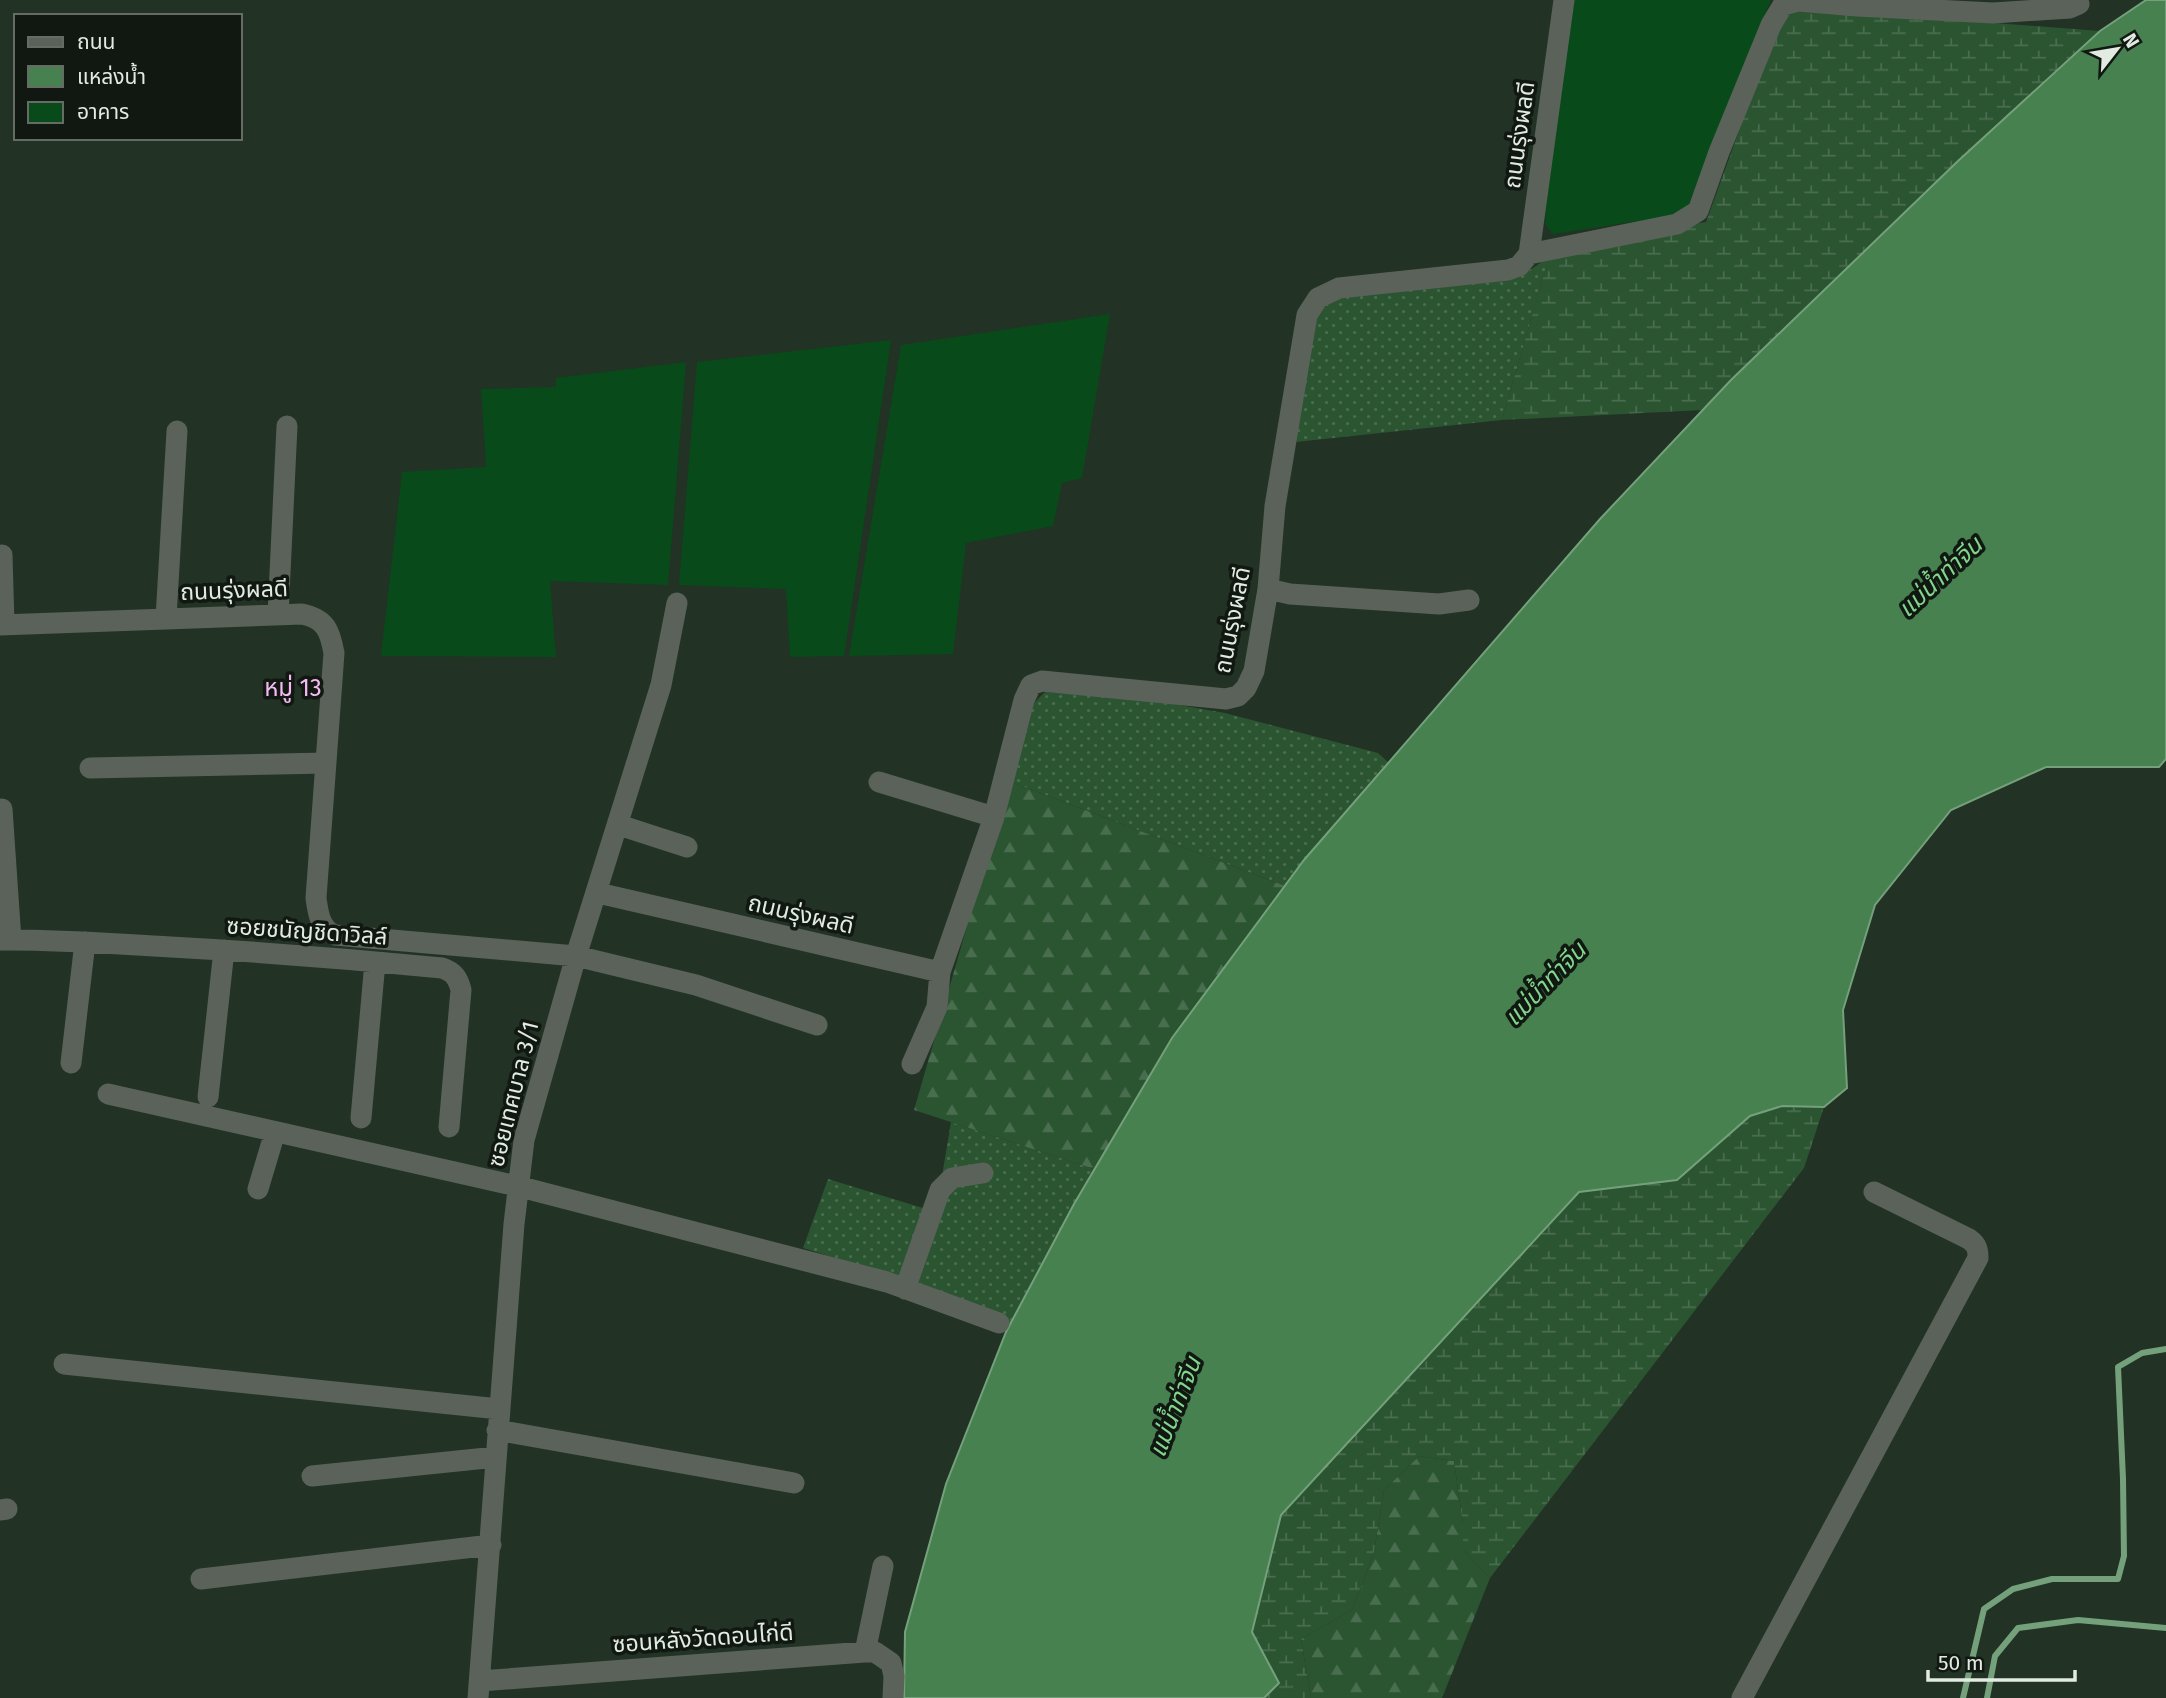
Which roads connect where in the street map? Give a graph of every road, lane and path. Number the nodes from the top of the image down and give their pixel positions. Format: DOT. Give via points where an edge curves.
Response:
graph roads {
  1 [pos="1564,0"];
  2 [pos="2079,4"];
  3 [pos="1528,254"];
  4 [pos="287,426"];
  5 [pos="177,431"];
  6 [pos="2,555"];
  7 [pos="1268,589"];
  8 [pos="1469,600"];
  9 [pos="677,603"];
  10 [pos="278,615"];
  11 [pos="166,618"];
  12 [pos="2,625"];
  13 [pos="326,763"];
  14 [pos="90,768"];
  15 [pos="879,782"];
  16 [pos="2,809"];
  17 [pos="994,817"];
  18 [pos="619,825"];
  19 [pos="687,847"];
  20 [pos="598,893"];
  21 [pos="5,940"];
  22 [pos="85,942"];
  23 [pos="224,950"];
  24 [pos="576,956"];
  25 [pos="374,962"];
  26 [pos="940,972"];
  27 [pos="817,1025"];
  28 [pos="71,1063"];
  29 [pos="912,1064"];
  30 [pos="108,1094"];
  31 [pos="208,1097"];
  32 [pos="361,1118"];
  33 [pos="449,1128"];
  34 [pos="275,1132"];
  35 [pos="983,1173"];
  36 [pos="517,1186"];
  37 [pos="258,1189"];
  38 [pos="1874,1192"];
  39 [pos="905,1289"];
  40 [pos="999,1323"];
  41 [pos="64,1364"];
  42 [pos="498,1420"];
  43 [pos="496,1457"];
  44 [pos="312,1476"];
  45 [pos="794,1483"];
  46 [pos="491,1545"];
  47 [pos="883,1566"];
  48 [pos="201,1579"];
  49 [pos="865,1652"];
  50 [pos="479,1689"];
  51 [pos="893,1698"];
  52 [pos="1742,1698"];
  1 -- 3 [label="street, ถนนรุ่งผลดี"];
  2 -- 3 [label="street" via="1993,13 1798,1 1783,5 1770,25 1698,211 1677,224"];
  3 -- 7 [label="street, ถนนรุ่งผลดี" via="1508,270 1339,288 1318,298 1307,315 1275,506"];
  4 -- 10 [label="street"];
  5 -- 11 [label="street"];
  6 -- 12 [label="street"];
  7 -- 8 [label="street" via="1439,604"];
  7 -- 17 [label="street, ถนนรุ่งผลดี" via="1252,678 1233,698 1042,681 1031,685"];
  9 -- 18 [label="street, ซอยเทศบาล 3/1" via="662,685"];
  10 -- 11 [label="street, ถนนรุ่งผลดี"];
  10 -- 13 [label="street, ถนนรุ่งผลดี" via="315,617 331,636 334,653"];
  11 -- 12 [label="street, ถนนรุ่งผลดี"];
  13 -- 14 [label="street"];
  13 -- 24 [label="street, ถนนรุ่งผลดี" via="316,898 319,919 329,933"];
  15 -- 17 [label="street"];
  16 -- 21 [label="street"];
  17 -- 26 [label="street, ถนนรุ่งผลดี"];
  18 -- 19 [label="street"];
  18 -- 20 [label="street, ซอยเทศบาล 3/1"];
  20 -- 24 [label="street, ซอยเทศบาล 3/1"];
  20 -- 26 [label="street, ถนนรุ่งผลดี"];
  21 -- 22 [label="street, ซอยชนัญชิดาวิลล์"];
  22 -- 23 [label="street, ซอยชนัญชิดาวิลล์"];
  22 -- 28 [label="street"];
  23 -- 25 [label="street, ซอยชนัญชิดาวิลล์"];
  23 -- 31 [label="street"];
  24 -- 27 [label="street, ถนนรุ่งผลดี" via="696,985"];
  24 -- 36 [label="street, ซอยเทศบาล 3/1" via="524,1140"];
  25 -- 32 [label="street"];
  25 -- 33 [label="street, ซอยชนัญชิดาวิลล์" via="442,968 459,981"];
  26 -- 29 [label="street" via="937,1007"];
  30 -- 34 [label="street"];
  34 -- 36 [label="street"];
  34 -- 37 [label="street"];
  35 -- 39 [label="street" via="951,1178 940,1190"];
  36 -- 39 [label="street"];
  36 -- 42 [label="street, ซอยเทศบาล 3/1"];
  38 -- 52 [label="street" via="1969,1240 1975,1244 1978,1258"];
  39 -- 40 [label="street"];
  41 -- 42 [label="street"];
  42 -- 43 [label="street, ซอยเทศบาล 3/1"];
  42 -- 45 [label="street"];
  43 -- 44 [label="street"];
  43 -- 46 [label="street, ซอยเทศบาล 3/1"];
  46 -- 48 [label="street"];
  46 -- 50 [label="street, ซอยเทศบาล 3/1"];
  47 -- 49 [label="street"];
  49 -- 50 [label="street, ซอนหลังวัดดอนไก่ดี"];
  49 -- 51 [label="street" via="891,1663"];
}
